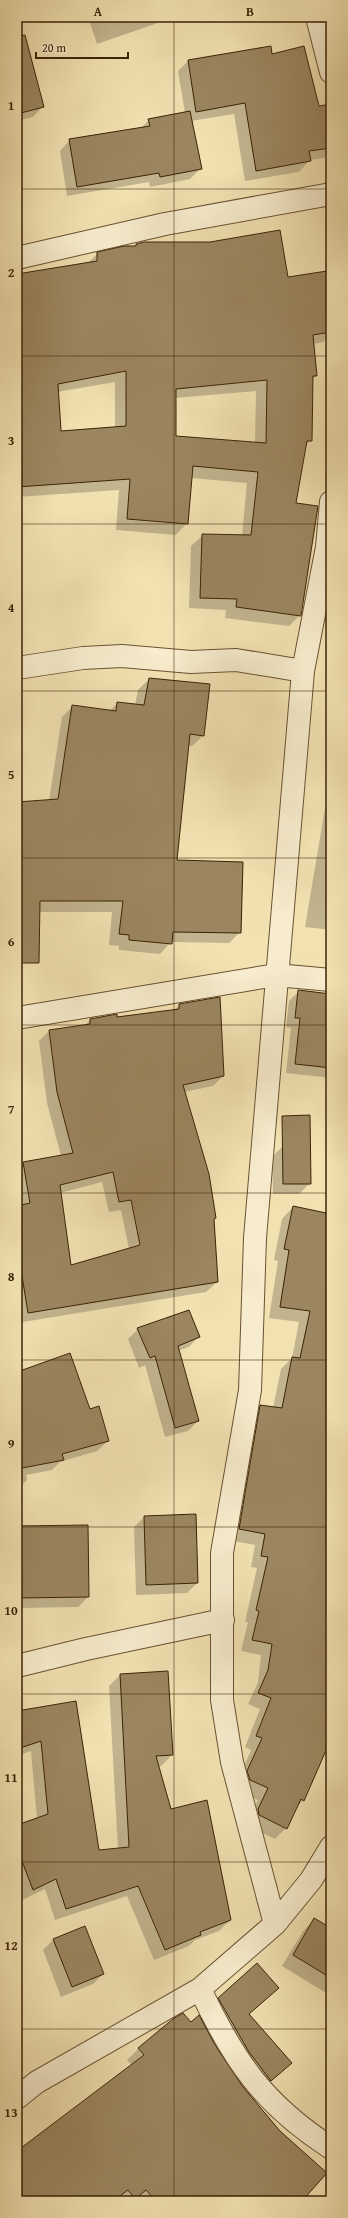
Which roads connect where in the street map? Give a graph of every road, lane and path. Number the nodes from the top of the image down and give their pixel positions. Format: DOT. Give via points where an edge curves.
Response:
graph roads {
  1 [pos="317,17"];
  2 [pos="331,72"];
  3 [pos="331,194"];
  4 [pos="17,258"];
  5 [pos="331,502"];
  6 [pos="329,548"];
  7 [pos="17,668"];
  8 [pos="303,672"];
  9 [pos="276,975"];
  10 [pos="331,980"];
  11 [pos="17,1018"];
  12 [pos="224,1620"];
  13 [pos="17,1666"];
  14 [pos="331,1846"];
  15 [pos="274,1924"];
  16 [pos="200,1989"];
  17 [pos="17,2098"];
  18 [pos="331,2148"];
  1 -- 2 [label="street"];
  3 -- 4 [label="street" via="165,224"];
  5 -- 6 [label="street"];
  6 -- 8 [label="street"];
  7 -- 8 [label="street" via="83,658 122,656 191,662 236,660"];
  8 -- 9 [label="street"];
  9 -- 10 [label="street"];
  9 -- 11 [label="street"];
  9 -- 12 [label="street" via="254,1238 250,1390 222,1553"];
  12 -- 13 [label="street"];
  12 -- 15 [label="street" via="222,1700 232,1762"];
  14 -- 15 [label="street" via="310,1880"];
  15 -- 16 [label="street"];
  16 -- 17 [label="street" via="44,2078"];
  16 -- 18 [label="street" via="237,2060 270,2100 305,2131"];
}
